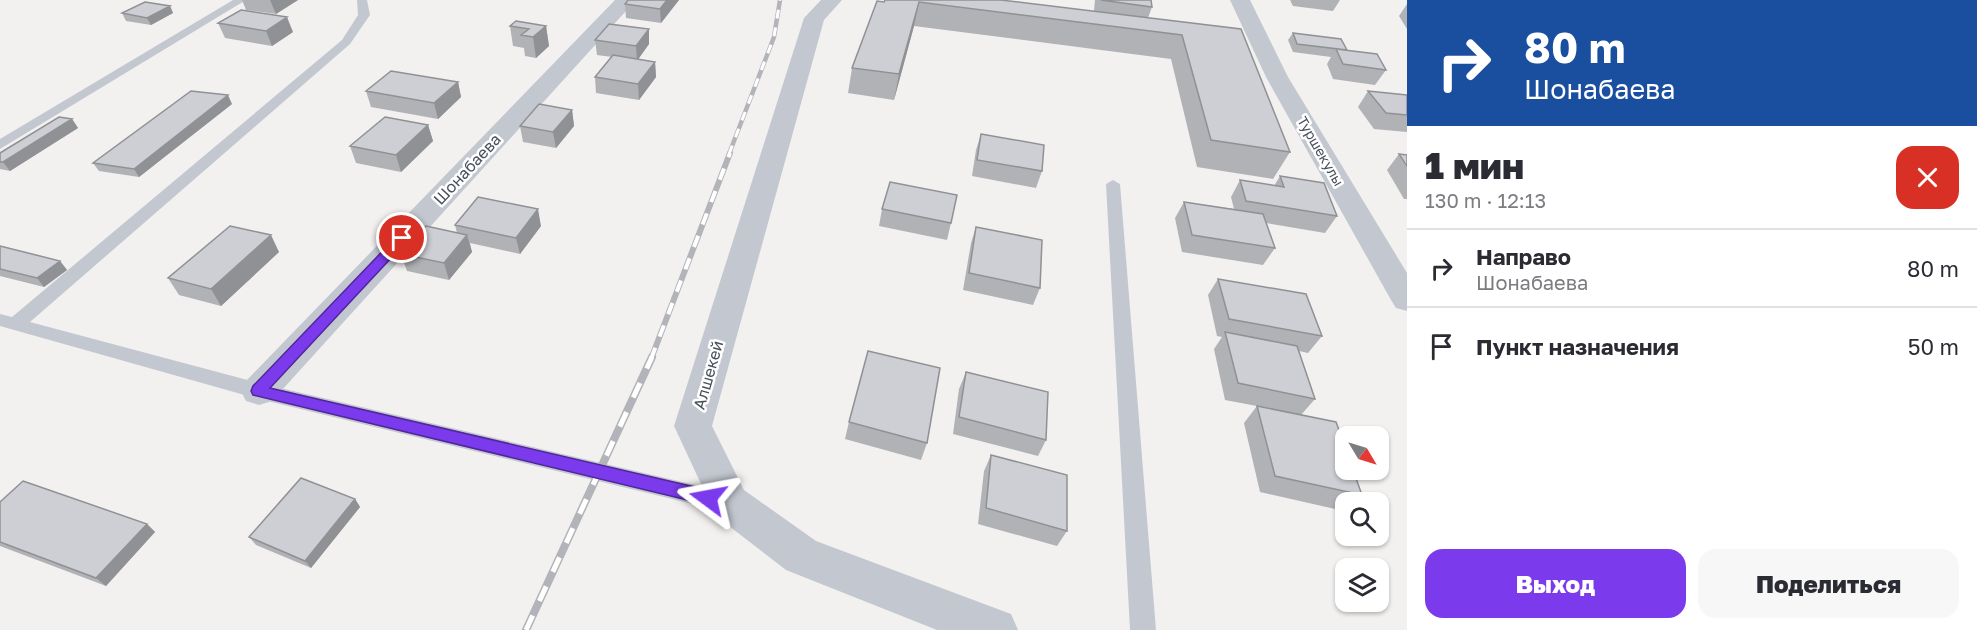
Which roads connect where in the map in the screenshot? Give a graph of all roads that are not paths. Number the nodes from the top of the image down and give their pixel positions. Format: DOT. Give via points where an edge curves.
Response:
graph roads {
  1 [pos="241,0"];
  2 [pos="362,0"];
  3 [pos="626,0"];
  4 [pos="832,0"];
  5 [pos="1240,0"];
  6 [pos="0,145"];
  7 [pos="1113,184"];
  8 [pos="1407,300"];
  9 [pos="8,322"];
  10 [pos="258,391"];
  11 [pos="730,503"];
  12 [pos="994,630"];
  13 [pos="1143,630"];
  1 -- 6 [label="lane"];
  2 -- 9 [label="lane" via="364,15 346,42"];
  3 -- 10 [label="street, Шонабаева"];
  4 -- 11 [label="street, Алшекей" via="814,18 693,426"];
  5 -- 8 [label="street, Туршекулы" via="1277,77"];
  7 -- 13 [label="lane"];
  9 -- 10 [label="lane"];
  10 -- 11 [label="lane"];
  11 -- 12 [label="street, Алшекей" via="801,556"];
}
